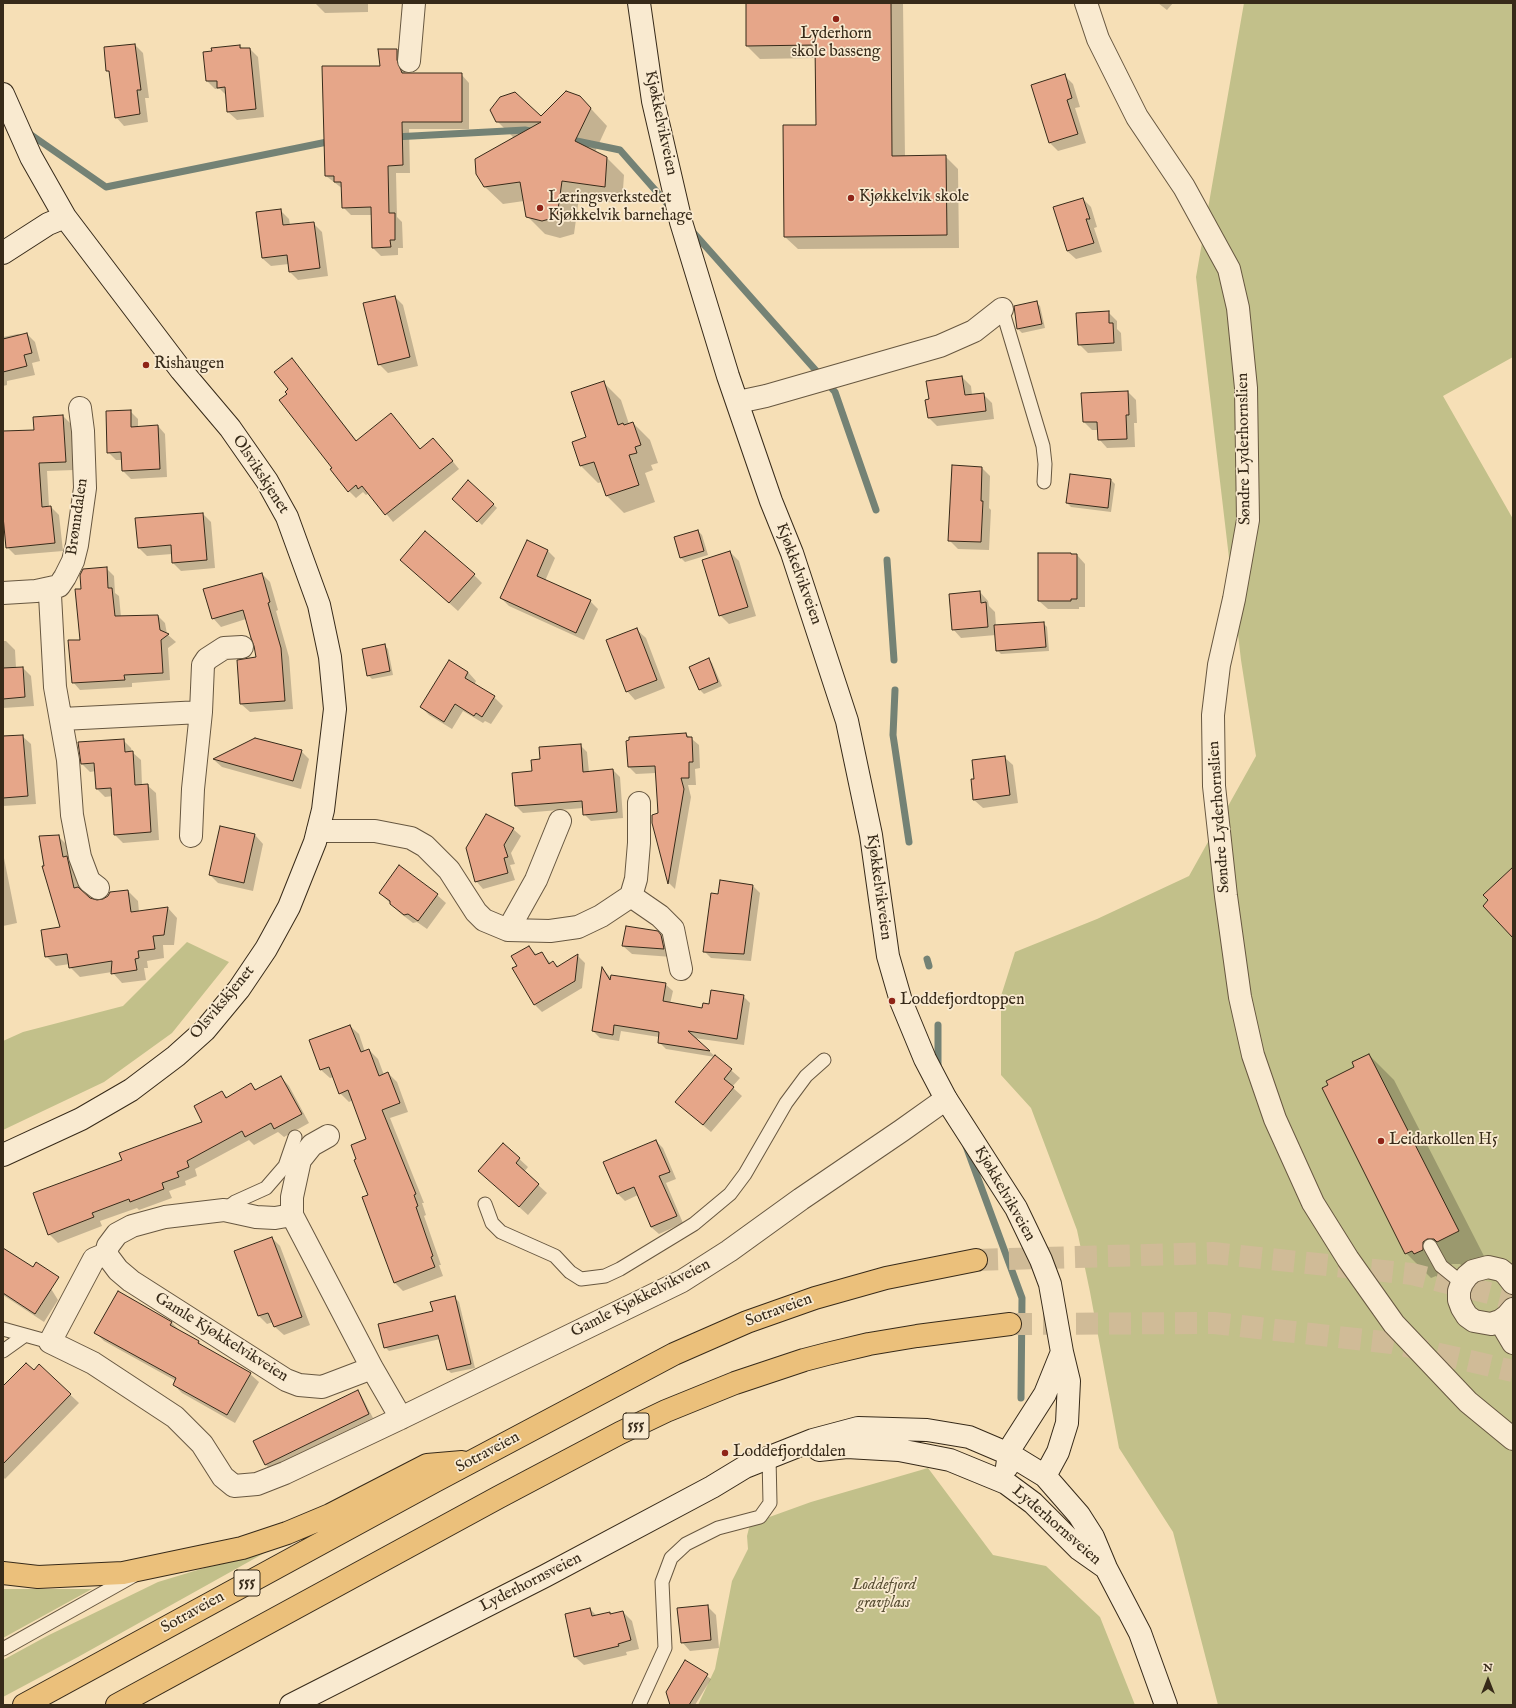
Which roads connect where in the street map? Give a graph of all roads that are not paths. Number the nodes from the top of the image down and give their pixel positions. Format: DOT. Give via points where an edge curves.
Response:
graph roads {
  1 [pos="414,3"];
  2 [pos="639,3"];
  3 [pos="1086,3"];
  4 [pos="409,61"];
  5 [pos="3,94"];
  6 [pos="65,216"];
  7 [pos="3,253"];
  8 [pos="1002,309"];
  9 [pos="738,402"];
  10 [pos="80,408"];
  11 [pos="1044,482"];
  12 [pos="48,589"];
  13 [pos="3,593"];
  14 [pos="242,647"];
  15 [pos="201,712"];
  16 [pos="62,720"];
  17 [pos="639,804"];
  18 [pos="560,821"];
  19 [pos="318,830"];
  20 [pos="191,836"];
  21 [pos="98,888"];
  22 [pos="631,896"];
  23 [pos="508,930"];
  24 [pos="681,969"];
  25 [pos="824,1060"];
  26 [pos="946,1099"];
  27 [pos="328,1136"];
  28 [pos="295,1137"];
  29 [pos="3,1155"];
  30 [pos="485,1204"];
  31 [pos="224,1210"];
  32 [pos="292,1215"];
  33 [pos="1430,1246"];
  34 [pos="106,1254"];
  35 [pos="976,1260"];
  36 [pos="1513,1282"];
  37 [pos="1462,1283"];
  38 [pos="1506,1315"];
  39 [pos="1010,1324"];
  40 [pos="3,1329"];
  41 [pos="24,1336"];
  42 [pos="50,1342"];
  43 [pos="1513,1343"];
  44 [pos="3,1351"];
  45 [pos="1062,1352"];
  46 [pos="372,1368"];
  47 [pos="401,1418"];
  48 [pos="1513,1439"];
  49 [pos="1009,1454"];
  50 [pos="770,1457"];
  51 [pos="471,1462"];
  52 [pos="1045,1476"];
  53 [pos="1006,1483"];
  54 [pos="1106,1568"];
  55 [pos="141,1570"];
  56 [pos="3,1573"];
  57 [pos="3,1649"];
  58 [pos="24,1705"];
  59 [pos="117,1705"];
  60 [pos="291,1705"];
  61 [pos="639,1705"];
  62 [pos="1166,1705"];
  1 -- 4 [label="street"];
  2 -- 9 [label="street, Kjøkkelvikveien" via="653,101 681,222"];
  3 -- 48 [label="street, Søndre Lyderhornslien" via="1098,38 1137,117 1184,187 1229,268 1238,308 1246,388 1248,520 1219,664 1213,715 1214,786 1240,997 1253,1055 1275,1119 1313,1203 1348,1259 1394,1324 1468,1402"];
  5 -- 6 [label="street, Olsvikskjenet" via="31,157"];
  6 -- 7 [label="street"];
  6 -- 19 [label="street, Olsvikskjenet" via="181,370 230,428 267,481 288,517 319,605 330,657 335,710 323,810"];
  8 -- 9 [label="street" via="974,330 940,346"];
  8 -- 11 [label="lane" via="1043,446"];
  9 -- 26 [label="street, Kjøkkelvikveien" via="771,501 800,575 847,721 871,835 888,956 899,994 925,1059"];
  10 -- 12 [label="street, Brønndalen" via="85,488 77,545 65,577 59,586"];
  12 -- 13 [label="street, Brønndalen"];
  12 -- 16 [label="street" via="55,687"];
  14 -- 15 [label="street" via="224,648 207,659 203,665"];
  15 -- 16 [label="street"];
  15 -- 20 [label="street"];
  16 -- 21 [label="street" via="72,815 80,857 89,881"];
  17 -- 22 [label="street" via="636,879"];
  18 -- 23 [label="street" via="536,880"];
  19 -- 23 [label="street" via="375,831 411,838 425,846 449,870 484,920"];
  19 -- 29 [label="street, Olsvikskjenet" via="289,907 266,950 239,989 205,1030 131,1090 81,1119"];
  22 -- 23 [label="street" via="601,916 578,927 550,931"];
  22 -- 24 [label="street" via="674,929"];
  25 -- 30 [label="lane" via="806,1076 786,1103 745,1174 730,1194 694,1224 615,1272 581,1279 570,1272 555,1256 501,1232 492,1223"];
  26 -- 45 [label="street, Kjøkkelvikveien" via="1016,1208 1041,1260 1050,1284"];
  26 -- 47 [label="street, Gamle Kjøkkelvikveien" via="729,1252 682,1281"];
  27 -- 32 [label="street" via="312,1145 300,1160 292,1197"];
  28 -- 31 [label="lane" via="285,1166 266,1188"];
  31 -- 32 [label="street" via="256,1217 275,1218"];
  31 -- 34 [label="street" via="165,1217 132,1226 117,1234 108,1246"];
  32 -- 46 [label="street"];
  33 -- 37 [label="lane" via="1441,1266"];
  34 -- 42 [label="street" via="94,1259"];
  34 -- 46 [label="street, Gamle Kjøkkelvikveien" via="118,1270 131,1281 286,1380 299,1385 322,1387"];
  35 -- 51 [label="highway, Sotraveien / 555" via="886,1278 815,1298 747,1322 646,1368"];
  36 -- 37 [label="street" via="1501,1270 1488,1267 1473,1271"];
  37 -- 38 [label="street" via="1459,1300 1467,1316 1474,1321 1491,1324"];
  38 -- 43 [label="street"];
  39 -- 59 [label="highway, 555" via="917,1336 827,1354 735,1383 666,1411 499,1497"];
  40 -- 41 [label="lane, Gamle Kjøkkelvikveien"];
  41 -- 42 [label="lane, Gamle Kjøkkelvikveien"];
  41 -- 44 [label="lane"];
  42 -- 47 [label="street, Gamle Kjøkkelvikveien" via="94,1363 175,1417 202,1444 223,1476 234,1486 257,1484 285,1473"];
  45 -- 49 [label="street" via="1045,1394 1012,1444"];
  45 -- 52 [label="street, Kjøkkelvikveien" via="1069,1381 1066,1423 1058,1452"];
  46 -- 47 [label="street"];
  49 -- 50 [label="street, Lyderhornsveien" via="969,1437 927,1430 858,1428 813,1440"];
  49 -- 52 [label="street, Lyderhornsveien"];
  49 -- 53 [label="street, Lyderhornsveien"];
  50 -- 53 [label="street, Lyderhornsveien" via="846,1447 899,1450 950,1460"];
  50 -- 60 [label="street, Lyderhornsveien" via="745,1466 712,1487 545,1576"];
  50 -- 61 [label="lane" via="770,1503 760,1517 718,1528 686,1544 671,1558 662,1582 665,1648"];
  51 -- 55 [label="highway, 555" via="427,1465 330,1515 288,1533 242,1548"];
  51 -- 58 [label="highway, Sotraveien / 555"];
  52 -- 53 [label="street, Lyderhornsveien"];
  52 -- 54 [label="street, Lyderhornsveien" via="1079,1515 1093,1537"];
  53 -- 54 [label="street, Lyderhornsveien" via="1033,1503 1079,1549"];
  54 -- 62 [label="street, Lyderhornsveien" via="1140,1633"];
  55 -- 56 [label="highway, 555" via="38,1577"];
  55 -- 57 [label="lane, 555"];
}
